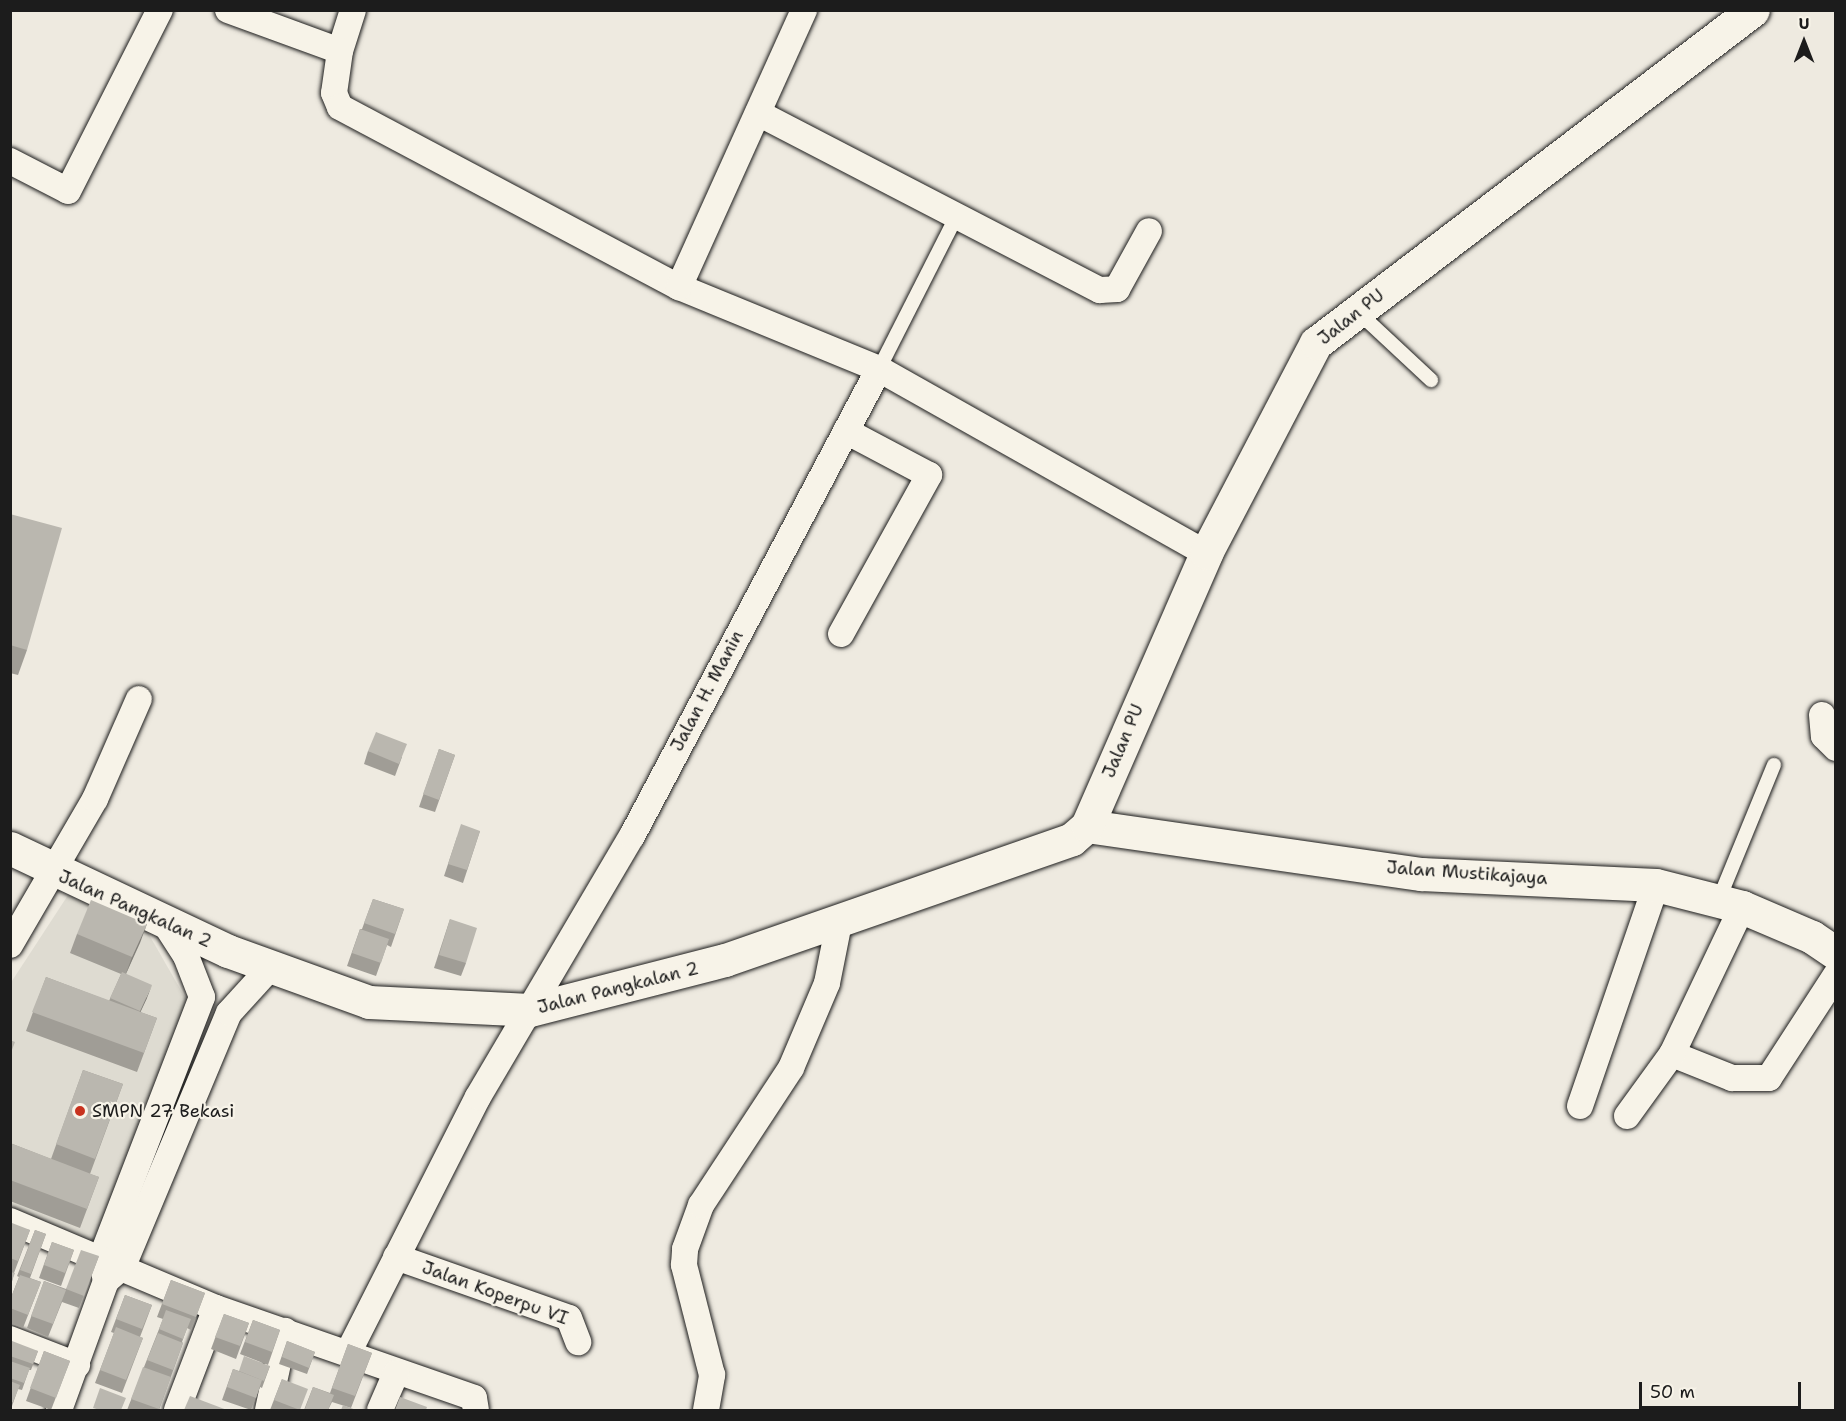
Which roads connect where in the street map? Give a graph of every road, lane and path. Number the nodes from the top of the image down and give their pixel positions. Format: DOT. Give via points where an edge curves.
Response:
graph roads {
  1 [pos="160,10"];
  2 [pos="228,10"];
  3 [pos="353,10"];
  4 [pos="804,10"];
  5 [pos="1753,10"];
  6 [pos="340,51"];
  7 [pos="758,113"];
  8 [pos="10,161"];
  9 [pos="953,223"];
  10 [pos="1149,231"];
  11 [pos="679,287"];
  12 [pos="1358,312"];
  13 [pos="879,369"];
  14 [pos="1431,380"];
  15 [pos="846,430"];
  16 [pos="1206,553"];
  17 [pos="842,634"];
  18 [pos="139,699"];
  19 [pos="1822,715"];
  20 [pos="1836,748"];
  21 [pos="1774,765"];
  22 [pos="1087,825"];
  23 [pos="10,848"];
  24 [pos="52,872"];
  25 [pos="1656,885"];
  26 [pos="1731,903"];
  27 [pos="162,918"];
  28 [pos="840,918"];
  29 [pos="10,945"];
  30 [pos="1836,953"];
  31 [pos="270,968"];
  32 [pos="1836,975"];
  33 [pos="200,1005"];
  34 [pos="530,1010"];
  35 [pos="230,1014"];
  36 [pos="1672,1054"];
  37 [pos="1580,1106"];
  38 [pos="1628,1116"];
  39 [pos="10,1221"];
  40 [pos="396,1257"];
  41 [pos="110,1268"];
  42 [pos="216,1308"];
  43 [pos="285,1331"];
  44 [pos="10,1339"];
  45 [pos="578,1342"];
  46 [pos="348,1353"];
  47 [pos="77,1365"];
  48 [pos="396,1373"];
  49 [pos="186,1408"];
  50 [pos="59,1410"];
  51 [pos="268,1410"];
  52 [pos="381,1410"];
  53 [pos="476,1410"];
  54 [pos="706,1410"];
  1 -- 8 [label="street" via="68,191"];
  2 -- 6 [label="street"];
  3 -- 6 [label="street"];
  4 -- 7 [label="street"];
  5 -- 12 [label="street, Jalan PU"];
  6 -- 11 [label="street" via="334,93 340,107"];
  7 -- 10 [label="street" via="1100,290 1117,289"];
  7 -- 11 [label="street"];
  9 -- 13 [label="lane"];
  11 -- 13 [label="street"];
  12 -- 14 [label="lane"];
  12 -- 16 [label="street, Jalan PU" via="1316,343 1295,375"];
  13 -- 15 [label="street, Jalan H. Manin"];
  13 -- 16 [label="street"];
  15 -- 17 [label="street" via="929,475"];
  15 -- 34 [label="street, Jalan H. Manin" via="632,836"];
  16 -- 22 [label="street, Jalan PU"];
  18 -- 24 [label="street" via="95,799"];
  19 -- 20 [label="street" via="1824,736"];
  21 -- 26 [label="lane"];
  22 -- 25 [label="street, Jalan Mustikajaya" via="1421,874"];
  22 -- 28 [label="street, Jalan Pangkalan 2" via="1065,842"];
  23 -- 24 [label="street, Jalan Pangkalan 2"];
  24 -- 27 [label="street, Jalan Pangkalan 2"];
  24 -- 29 [label="street"];
  25 -- 26 [label="street, Jalan Mustikajaya"];
  25 -- 37 [label="street"];
  26 -- 30 [label="street, Jalan Mustikajaya" via="1812,937"];
  26 -- 36 [label="street"];
  27 -- 31 [label="street, Jalan Pangkalan 2"];
  27 -- 33 [label="street" via="186,956"];
  28 -- 34 [label="street, Jalan Pangkalan 2" via="725,960"];
  28 -- 54 [label="street" via="827,983 791,1068 701,1205 685,1249 684,1265 712,1375"];
  31 -- 34 [label="street, Jalan Pangkalan 2" via="369,1002"];
  31 -- 35 [label="street"];
  32 -- 36 [label="street" via="1768,1078 1732,1078"];
  33 -- 35 [label="street"];
  33 -- 41 [label="street"];
  34 -- 40 [label="street, Jalan H. Manin"];
  35 -- 41 [label="street"];
  36 -- 38 [label="street"];
  39 -- 41 [label="street"];
  40 -- 45 [label="street, Jalan Koperpu VI" via="569,1318"];
  40 -- 46 [label="street, Jalan H. Manin"];
  41 -- 42 [label="street"];
  41 -- 47 [label="street"];
  42 -- 43 [label="street"];
  42 -- 49 [label="street"];
  43 -- 46 [label="street"];
  43 -- 51 [label="street"];
  44 -- 47 [label="street"];
  46 -- 48 [label="street"];
  47 -- 50 [label="street"];
  48 -- 52 [label="street"];
  48 -- 53 [label="street" via="474,1398"];
}
